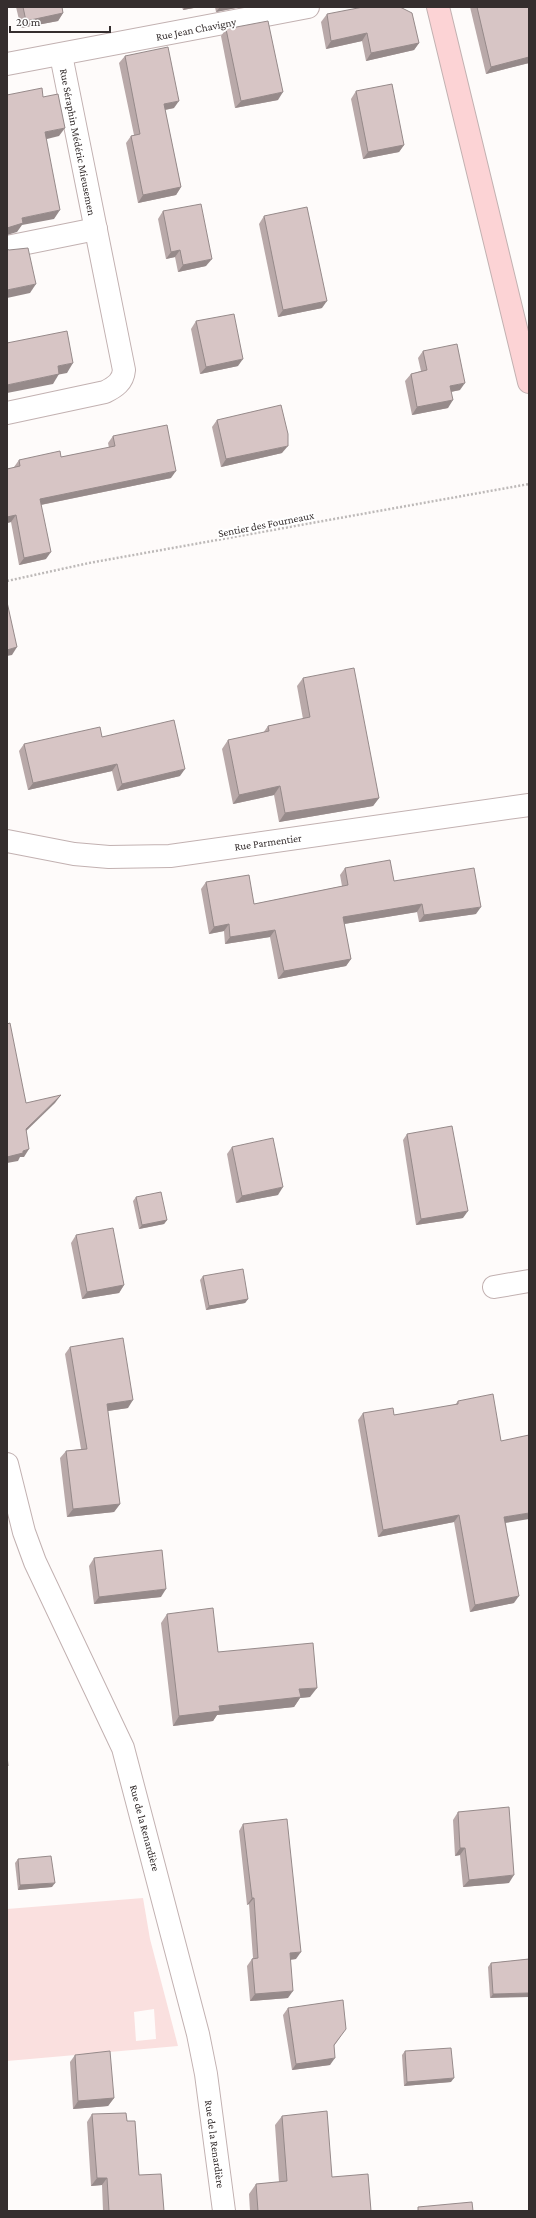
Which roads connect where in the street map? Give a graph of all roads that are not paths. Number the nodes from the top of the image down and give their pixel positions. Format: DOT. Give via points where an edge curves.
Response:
graph roads {
  1 [pos="308,7"];
  2 [pos="438,7"];
  3 [pos="61,55"];
  4 [pos="7,64"];
  5 [pos="96,228"];
  6 [pos="7,247"];
  7 [pos="529,382"];
  8 [pos="7,413"];
  9 [pos="529,805"];
  10 [pos="7,841"];
  11 [pos="529,1281"];
  12 [pos="494,1287"];
  13 [pos="7,1464"];
  14 [pos="224,2211"];
  1 -- 3 [label="street, Rue Jean Chavigny"];
  2 -- 7 [label="street"];
  3 -- 4 [label="street, Rue Jean Chavigny"];
  3 -- 5 [label="street, Rue Séraphin Médéric Mieusemen"];
  5 -- 6 [label="street, Rue Séraphin Médéric Mieusemen"];
  5 -- 8 [label="street, Rue Séraphin Médéric Mieusemen" via="124,370 123,377 114,388 105,392"];
  9 -- 10 [label="street, Rue Parmentier" via="170,856 109,857 74,854"];
  11 -- 12 [label="street"];
  13 -- 14 [label="street, Rue de la Renardière" via="24,1532 35,1562 123,1748 198,2034 206,2074"];
}
